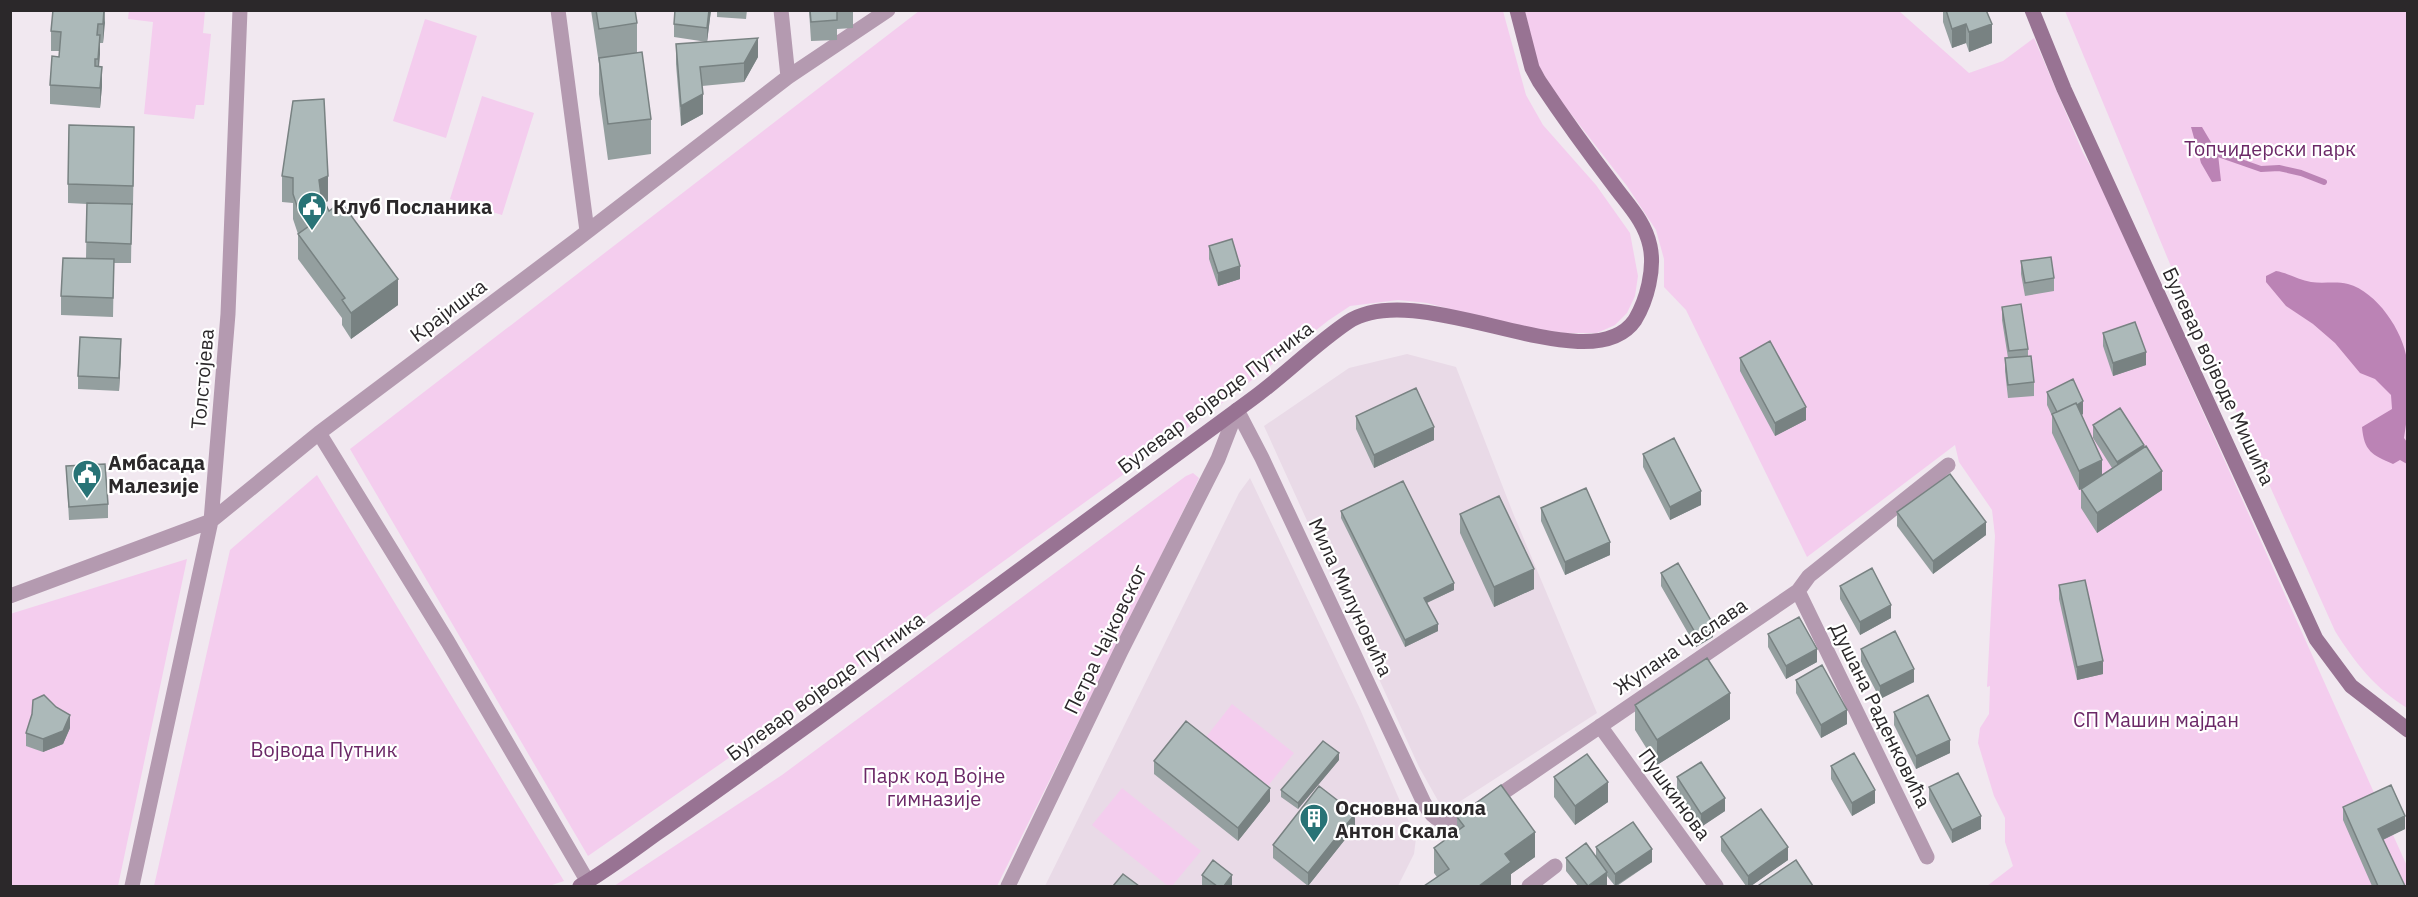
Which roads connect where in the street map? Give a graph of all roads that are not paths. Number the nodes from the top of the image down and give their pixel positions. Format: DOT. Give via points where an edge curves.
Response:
graph roads {
  1 [pos="240,10"];
  2 [pos="558,10"];
  3 [pos="782,10"];
  4 [pos="888,10"];
  5 [pos="1517,10"];
  6 [pos="2032,10"];
  7 [pos="788,77"];
  8 [pos="587,231"];
  9 [pos="1237,410"];
  10 [pos="319,433"];
  11 [pos="1948,465"];
  12 [pos="211,521"];
  13 [pos="1798,591"];
  14 [pos="10,596"];
  15 [pos="1600,726"];
  16 [pos="2408,730"];
  17 [pos="1424,803"];
  18 [pos="1927,857"];
  19 [pos="1556,866"];
  20 [pos="584,884"];
  21 [pos="132,886"];
  22 [pos="1008,886"];
  23 [pos="1529,886"];
  24 [pos="1716,886"];
  1 -- 12 [label="street, Толстојева" via="228,314"];
  2 -- 8 [label="street"];
  3 -- 7 [label="street"];
  4 -- 7 [label="street, Крајишка"];
  5 -- 9 [label="street, Булевар војводе Путника" via="1539,81 1636,214 1649,240 1652,257 1647,290 1630,326 1610,338 1581,342 1515,332 1427,311 1380,310 1345,324"];
  6 -- 16 [label="street, Булевар војводе Мишића" via="2064,89 2316,639 2351,686"];
  7 -- 8 [label="street, Крајишка"];
  8 -- 10 [label="street, Крајишка"];
  9 -- 17 [label="street, Мила Милуновића"];
  9 -- 20 [label="street, Булевар војводе Путника"];
  9 -- 22 [label="street, Петра Чајковског" via="1218,459"];
  10 -- 12 [label="street, Крајишка"];
  10 -- 20 [label="street" via="448,642"];
  11 -- 13 [label="street, Жупана Часлава" via="1809,576"];
  12 -- 14 [label="street, Крајишка"];
  12 -- 21 [label="street, Толстојева"];
  13 -- 15 [label="street, Жупана Часлава"];
  13 -- 18 [label="street, Душана Раденковића"];
  15 -- 17 [label="street, Жупана Часлава" via="1463,820 1440,822"];
  15 -- 24 [label="street, Пушкинова"];
  19 -- 23 [label="street"];
}
